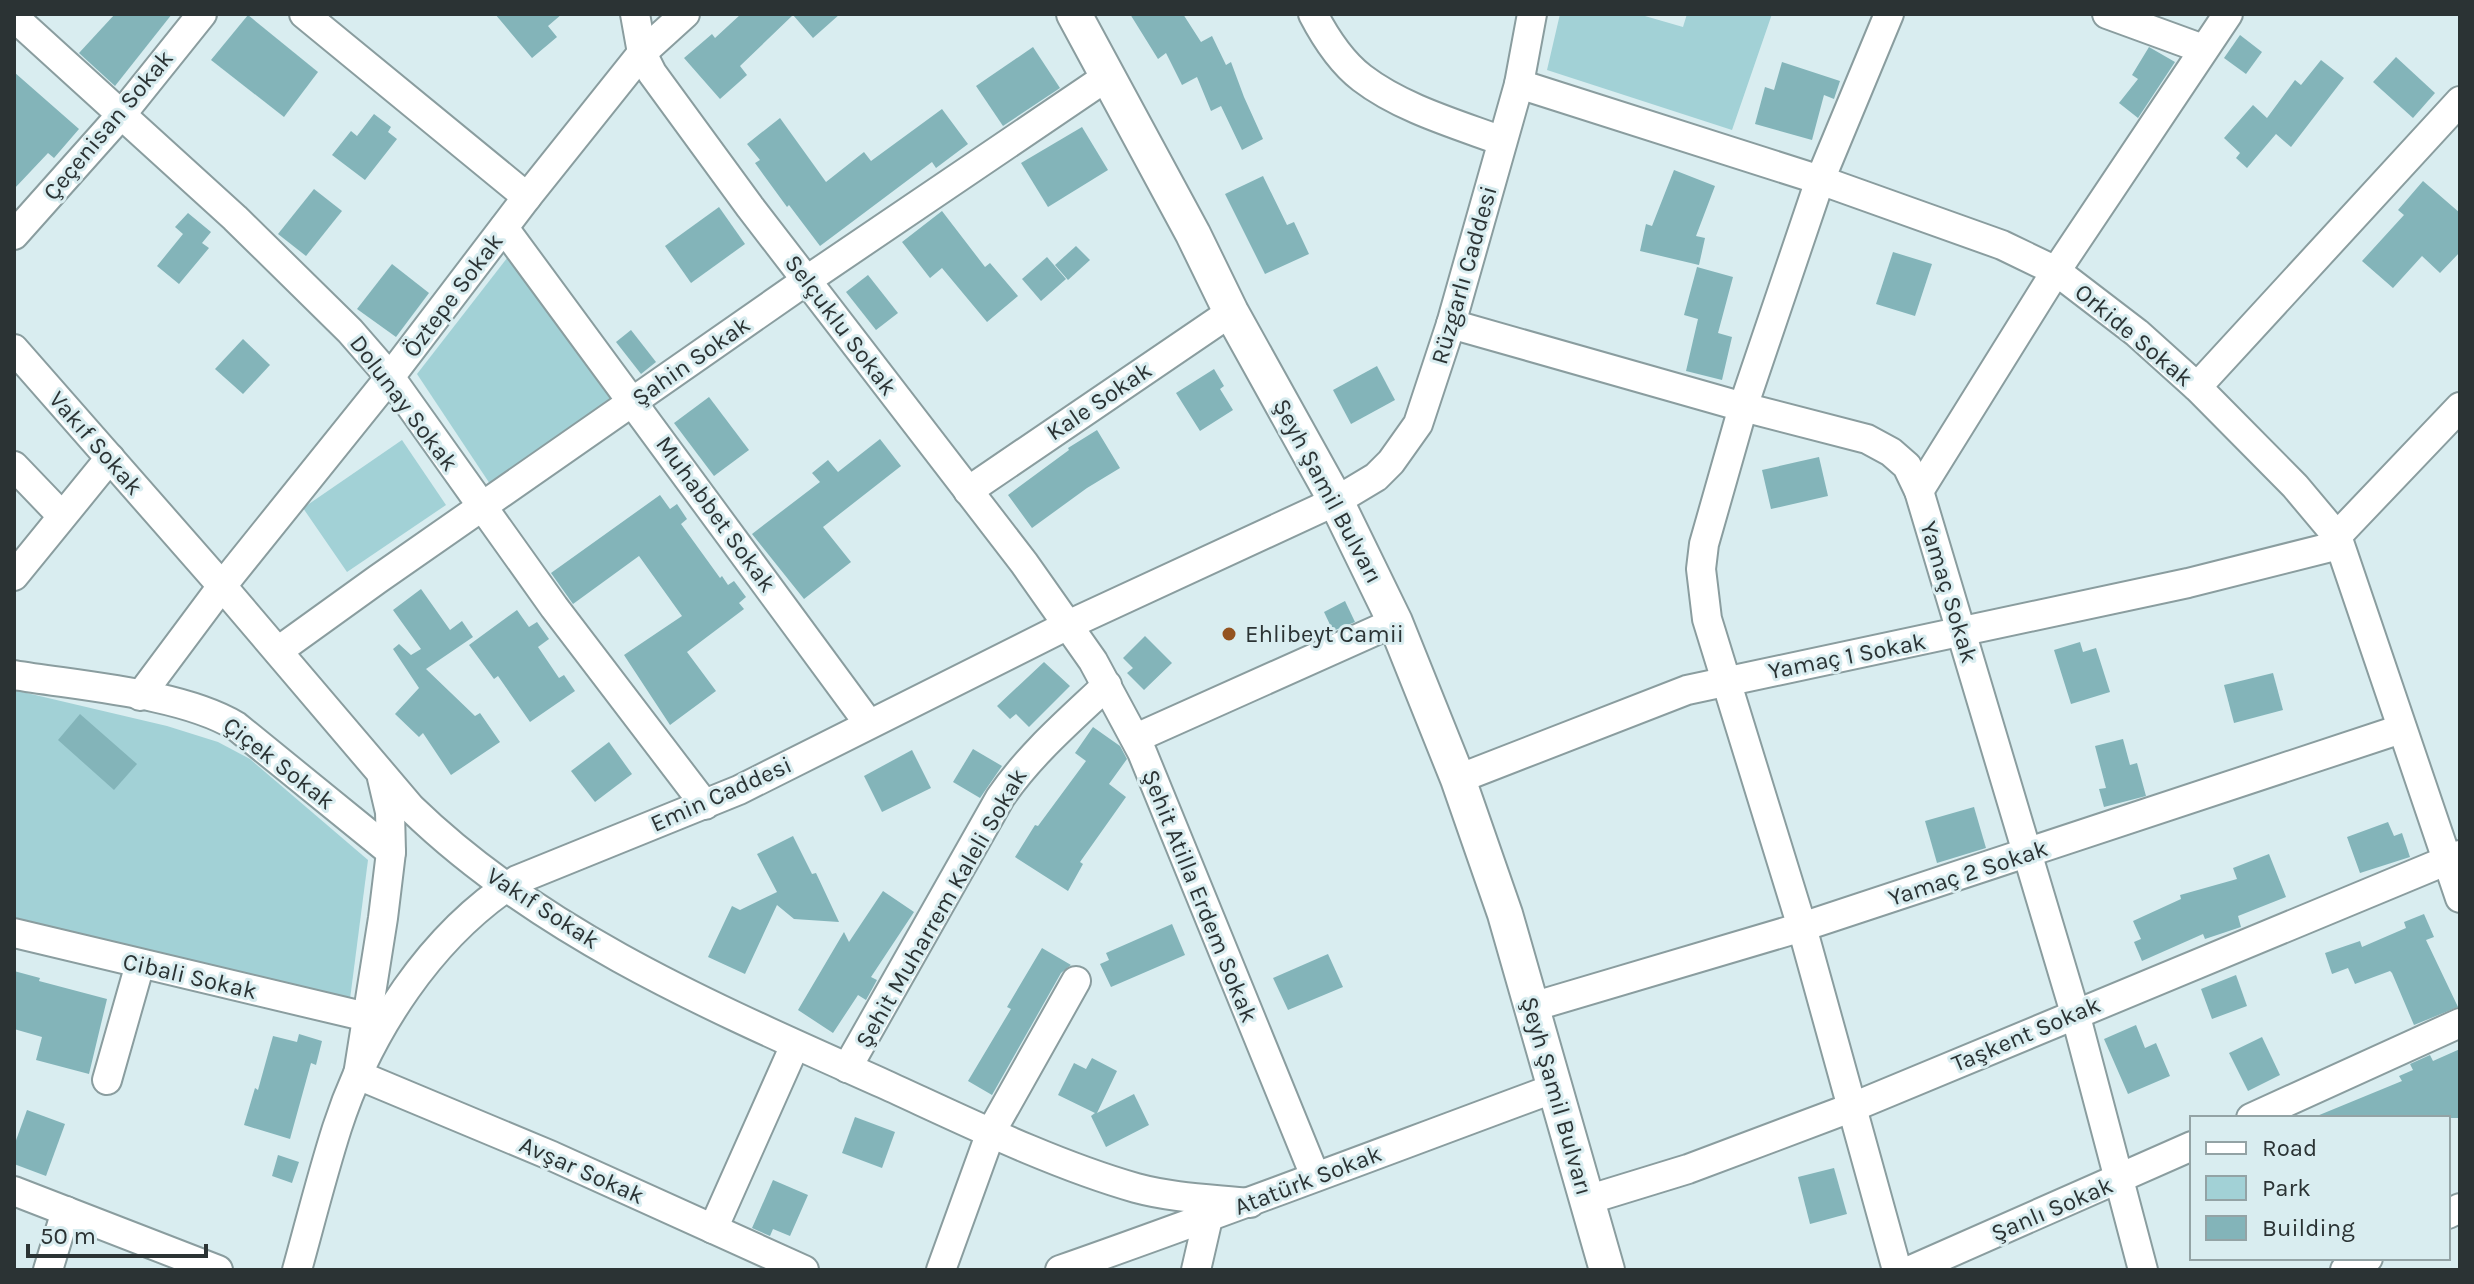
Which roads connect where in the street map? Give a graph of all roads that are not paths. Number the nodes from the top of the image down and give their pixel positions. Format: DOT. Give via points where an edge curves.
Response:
graph roads {
  1 [pos="202,14"];
  2 [pos="304,14"];
  3 [pos="635,14"];
  4 [pos="685,14"];
  5 [pos="1074,14"];
  6 [pos="1313,14"];
  7 [pos="1532,14"];
  8 [pos="1889,14"];
  9 [pos="2107,14"];
  10 [pos="2228,14"];
  11 [pos="14,17"];
  12 [pos="2203,49"];
  13 [pos="642,53"];
  14 [pos="1108,76"];
  15 [pos="1519,84"];
  16 [pos="2460,101"];
  17 [pos="121,115"];
  18 [pos="1502,141"];
  19 [pos="1820,180"];
  20 [pos="527,197"];
  21 [pos="504,228"];
  22 [pos="14,235"];
  23 [pos="2056,271"];
  24 [pos="807,280"];
  25 [pos="1231,312"];
  26 [pos="1451,324"];
  27 [pos="14,349"];
  28 [pos="390,377"];
  29 [pos="2197,387"];
  30 [pos="634,402"];
  31 [pos="1743,407"];
  32 [pos="2460,407"];
  33 [pos="110,458"];
  34 [pos="14,466"];
  35 [pos="968,491"];
  36 [pos="1919,491"];
  37 [pos="1336,501"];
  38 [pos="481,507"];
  39 [pos="62,516"];
  40 [pos="2338,540"];
  41 [pos="14,576"];
  42 [pos="222,586"];
  43 [pos="1395,622"];
  44 [pos="1068,625"];
  45 [pos="1962,633"];
  46 [pos="278,651"];
  47 [pos="14,675"];
  48 [pos="1726,680"];
  49 [pos="1107,685"];
  50 [pos="140,696"];
  51 [pos="869,724"];
  52 [pos="2401,729"];
  53 [pos="1136,738"];
  54 [pos="381,774"];
  55 [pos="1458,779"];
  56 [pos="705,805"];
  57 [pos="391,852"];
  58 [pos="2027,854"];
  59 [pos="2454,857"];
  60 [pos="506,887"];
  61 [pos="2460,898"];
  62 [pos="1802,927"];
  63 [pos="14,933"];
  64 [pos="140,964"];
  65 [pos="1076,981"];
  66 [pos="1532,1007"];
  67 [pos="2075,1013"];
  68 [pos="367,1017"];
  69 [pos="2460,1023"];
  70 [pos="795,1045"];
  71 [pos="847,1068"];
  72 [pos="358,1075"];
  73 [pos="107,1080"];
  74 [pos="1555,1088"];
  75 [pos="1853,1107"];
  76 [pos="2255,1116"];
  77 [pos="991,1132"];
  78 [pos="2190,1147"];
  79 [pos="1315,1176"];
  80 [pos="2118,1180"];
  81 [pos="14,1191"];
  82 [pos="1587,1200"];
  83 [pos="1250,1203"];
  84 [pos="66,1211"];
  85 [pos="1208,1218"];
  86 [pos="713,1229"];
  87 [pos="2364,1260"];
  88 [pos="48,1270"];
  89 [pos="218,1270"];
  90 [pos="297,1270"];
  91 [pos="804,1270"];
  92 [pos="941,1270"];
  93 [pos="1060,1270"];
  94 [pos="1196,1270"];
  95 [pos="1607,1270"];
  96 [pos="1897,1270"];
  97 [pos="1911,1270"];
  98 [pos="2143,1270"];
  99 [pos="2345,1270"];
  1 -- 17 [label="street, Çeçenisan Sokak"];
  2 -- 20 [label="street"];
  3 -- 13 [label="street, Selçuklu Sokak"];
  4 -- 13 [label="street, Öztepe Sokak"];
  5 -- 14 [label="main road, Şeyh Şamil Bulvarı"];
  6 -- 18 [label="street" via="1362,78 1410,104"];
  7 -- 15 [label="street, Rüzgarlı Caddesi"];
  8 -- 19 [label="street"];
  9 -- 12 [label="street"];
  10 -- 12 [label="street"];
  11 -- 17 [label="street, Dolunay Sokak"];
  12 -- 23 [label="street"];
  13 -- 20 [label="street, Öztepe Sokak"];
  13 -- 24 [label="street, Selçuklu Sokak" via="696,135"];
  14 -- 24 [label="street, Şahin Sokak"];
  14 -- 25 [label="main road, Şeyh Şamil Bulvarı"];
  15 -- 18 [label="street, Rüzgarlı Caddesi"];
  15 -- 19 [label="street, Orkide Sokak"];
  16 -- 29 [label="street"];
  17 -- 22 [label="street, Çeçenisan Sokak"];
  17 -- 28 [label="street, Dolunay Sokak" via="235,218"];
  18 -- 26 [label="street, Rüzgarlı Caddesi"];
  19 -- 23 [label="street, Orkide Sokak" via="2002,245"];
  19 -- 31 [label="street"];
  20 -- 21 [label="street, Öztepe Sokak"];
  21 -- 28 [label="street, Öztepe Sokak"];
  21 -- 30 [label="street, Muhabbet Sokak"];
  23 -- 29 [label="street, Orkide Sokak"];
  23 -- 36 [label="street"];
  24 -- 30 [label="street, Şahin Sokak"];
  24 -- 35 [label="street, Selçuklu Sokak"];
  25 -- 35 [label="street, Kale Sokak"];
  25 -- 37 [label="main road, Şeyh Şamil Bulvarı"];
  26 -- 31 [label="street, Yamaç Sokak"];
  26 -- 37 [label="street, Rüzgarlı Caddesi" via="1425,406 1405,445 1376,477"];
  27 -- 33 [label="street, Vakıf Sokak"];
  28 -- 38 [label="street, Dolunay Sokak"];
  28 -- 42 [label="street, Öztepe Sokak"];
  29 -- 40 [label="street, Orkide Sokak" via="2295,486"];
  30 -- 38 [label="street, Şahin Sokak"];
  30 -- 51 [label="street, Muhabbet Sokak"];
  31 -- 36 [label="street, Yamaç Sokak" via="1867,439 1907,466"];
  31 -- 48 [label="street" via="1701,569 1707,619"];
  32 -- 40 [label="street"];
  33 -- 39 [label="street"];
  33 -- 42 [label="street, Vakıf Sokak"];
  34 -- 39 [label="street"];
  35 -- 44 [label="street, Selçuklu Sokak"];
  36 -- 45 [label="street, Yamaç Sokak"];
  37 -- 43 [label="main road, Şeyh Şamil Bulvarı"];
  37 -- 44 [label="street, Emin Caddesi"];
  38 -- 46 [label="street, Şahin Sokak"];
  38 -- 56 [label="street, Dolunay Sokak"];
  39 -- 41 [label="street"];
  40 -- 45 [label="street, Yamaç 1 Sokak" via="2188,583"];
  40 -- 52 [label="street, Orkide Sokak"];
  42 -- 46 [label="street, Vakıf Sokak"];
  42 -- 50 [label="street, Öztepe Sokak"];
  43 -- 53 [label="street"];
  43 -- 55 [label="main road, Şeyh Şamil Bulvarı"];
  44 -- 49 [label="street, Şehit Atilla Erdem Sokak"];
  44 -- 51 [label="street, Emin Caddesi"];
  45 -- 48 [label="street, Yamaç 1 Sokak"];
  45 -- 58 [label="street, Yamaç Sokak"];
  46 -- 54 [label="street, Vakıf Sokak"];
  47 -- 50 [label="street, Çiçek Sokak"];
  48 -- 55 [label="street, Yamaç 1 Sokak" via="1668,696"];
  48 -- 62 [label="street"];
  49 -- 53 [label="street, Şehit Atilla Erdem Sokak"];
  49 -- 71 [label="street, Şehit Muharrem Kaleli Sokak" via="1055,732 1000,798"];
  50 -- 57 [label="street, Çiçek Sokak" via="205,710 228,721"];
  51 -- 56 [label="street, Emin Caddesi"];
  52 -- 58 [label="street, Yamaç 2 Sokak"];
  52 -- 59 [label="street, Orkide Sokak"];
  53 -- 79 [label="street, Şehit Atilla Erdem Sokak"];
  54 -- 57 [label="street" via="390,812"];
  54 -- 60 [label="street, Vakıf Sokak" via="438,834"];
  55 -- 66 [label="main road, Şeyh Şamil Bulvarı"];
  56 -- 60 [label="street, Emin Caddesi"];
  57 -- 68 [label="street"];
  58 -- 62 [label="street, Yamaç 2 Sokak"];
  58 -- 67 [label="street, Yamaç Sokak"];
  59 -- 61 [label="street, Orkide Sokak"];
  59 -- 67 [label="street, Taşkent Sokak"];
  60 -- 70 [label="street, Vakıf Sokak" via="607,950"];
  60 -- 72 [label="street, Emin Caddesi" via="476,909 419,974 382,1027"];
  62 -- 66 [label="street, Yamaç 2 Sokak"];
  62 -- 75 [label="street"];
  63 -- 64 [label="street, Cibali Sokak"];
  64 -- 68 [label="street, Cibali Sokak"];
  64 -- 73 [label="street"];
  65 -- 77 [label="street"];
  66 -- 74 [label="main road, Şeyh Şamil Bulvarı"];
  67 -- 75 [label="street, Taşkent Sokak"];
  67 -- 80 [label="street, Yamaç Sokak"];
  68 -- 72 [label="street"];
  69 -- 76 [label="street"];
  70 -- 71 [label="street, Vakıf Sokak"];
  70 -- 86 [label="street"];
  71 -- 77 [label="street, Vakıf Sokak"];
  72 -- 86 [label="street, Avşar Sokak"];
  72 -- 90 [label="street, Emin Caddesi" via="337,1127"];
  74 -- 79 [label="street, Atatürk Sokak"];
  74 -- 82 [label="main road, Şeyh Şamil Bulvarı"];
  75 -- 82 [label="street, Taşkent Sokak" via="1688,1169"];
  75 -- 96 [label="street"];
  77 -- 83 [label="street, Vakıf Sokak" via="1135,1187"];
  77 -- 92 [label="street"];
  78 -- 80 [label="street, Şanlı Sokak"];
  79 -- 83 [label="street, Atatürk Sokak"];
  80 -- 97 [label="street, Şanlı Sokak"];
  80 -- 98 [label="street, Yamaç Sokak"];
  81 -- 84 [label="street"];
  82 -- 95 [label="main road, Şeyh Şamil Bulvarı"];
  83 -- 85 [label="street, Atatürk Sokak"];
  84 -- 88 [label="street"];
  84 -- 89 [label="street"];
  85 -- 93 [label="street, Atatürk Sokak"];
  85 -- 94 [label="street"];
  86 -- 91 [label="street, Avşar Sokak"];
  87 -- 99 [label="street"];
}
